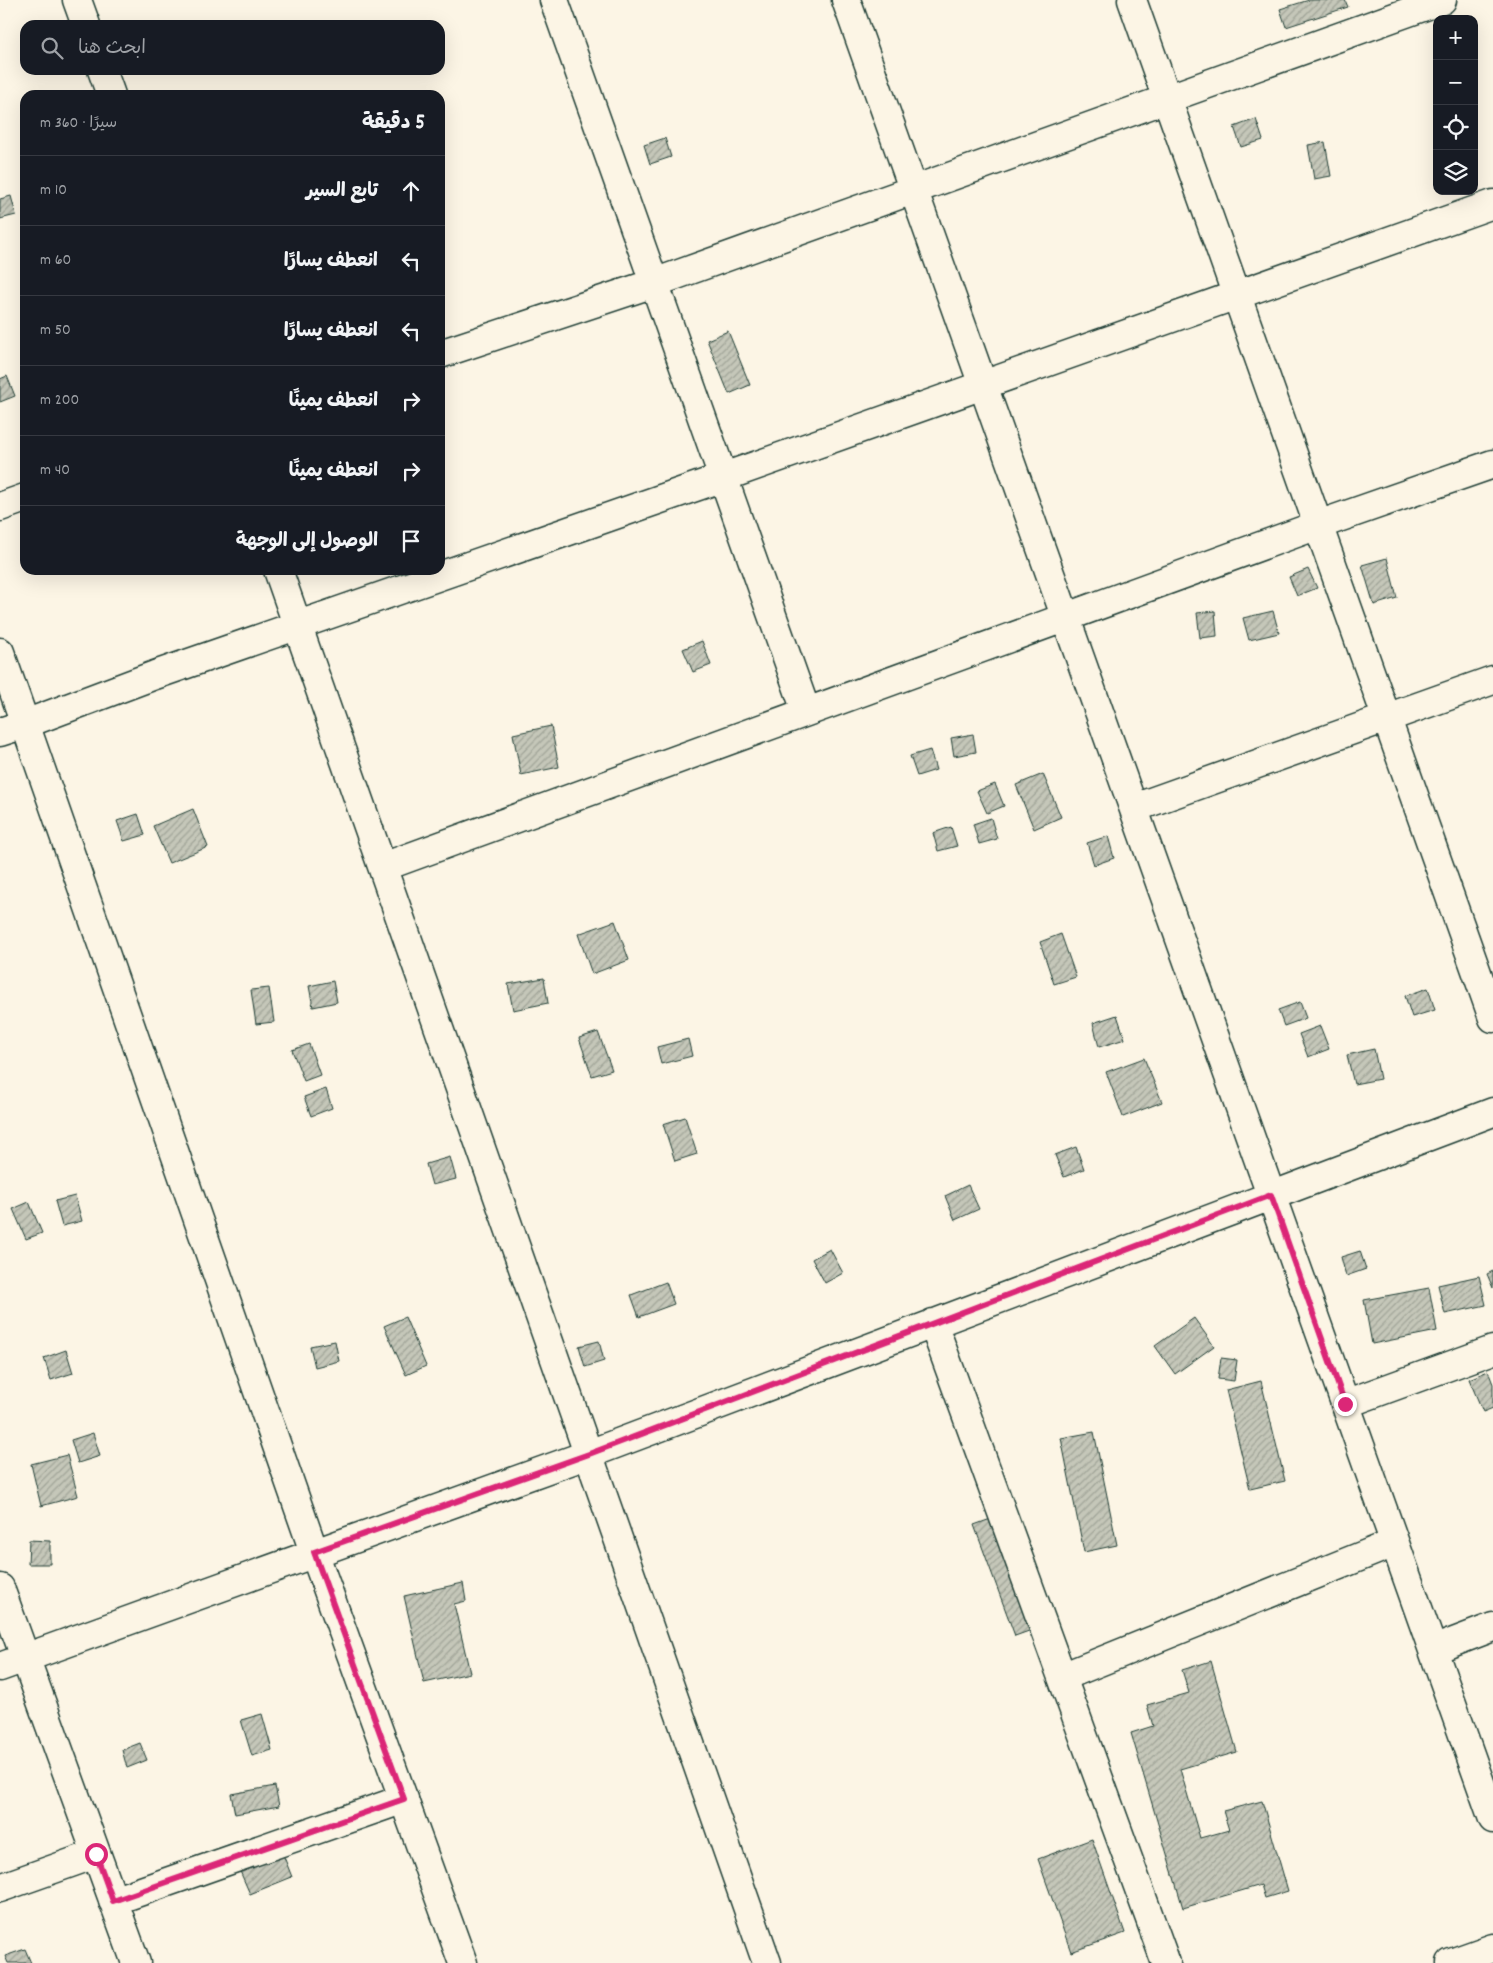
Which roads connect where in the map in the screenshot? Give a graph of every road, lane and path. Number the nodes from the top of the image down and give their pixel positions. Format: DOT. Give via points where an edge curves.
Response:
graph roads {
  1 [pos="77,0"];
  2 [pos="554,0"];
  3 [pos="846,0"];
  4 [pos="1132,0"];
  5 [pos="1442,0"];
  6 [pos="84,20"];
  7 [pos="104,75"];
  8 [pos="109,90"];
  9 [pos="1166,98"];
  10 [pos="913,188"];
  11 [pos="1493,204"];
  12 [pos="654,283"];
  13 [pos="1236,295"];
  14 [pos="445,352"];
  15 [pos="983,384"];
  16 [pos="1493,464"];
  17 [pos="721,478"];
  18 [pos="20,500"];
  19 [pos="0,507"];
  20 [pos="1318,524"];
  21 [pos="280,575"];
  22 [pos="444,575"];
  23 [pos="445,575"];
  24 [pos="1065,617"];
  25 [pos="298,626"];
  26 [pos="0,652"];
  27 [pos="1493,680"];
  28 [pos="806,711"];
  29 [pos="1387,718"];
  30 [pos="12,728"];
  31 [pos="1134,808"];
  32 [pos="383,867"];
  33 [pos="1493,1018"];
  34 [pos="1493,1112"];
  35 [pos="1271,1195"];
  36 [pos="933,1323"];
  37 [pos="1493,1350"];
  38 [pos="1345,1404"];
  39 [pos="589,1454"];
  40 [pos="1394,1544"];
  41 [pos="314,1552"];
  42 [pos="0,1588"];
  43 [pos="1493,1627"];
  44 [pos="1433,1650"];
  45 [pos="12,1663"];
  46 [pos="1062,1677"];
  47 [pos="404,1799"];
  48 [pos="1493,1819"];
  49 [pos="96,1854"];
  50 [pos="0,1888"];
  51 [pos="113,1901"];
  52 [pos="1493,1948"];
  53 [pos="136,1963"];
  54 [pos="463,1963"];
  55 [pos="767,1963"];
  56 [pos="1166,1963"];
  57 [pos="1451,1963"];
  1 -- 6 [label="street"];
  2 -- 12 [label="street"];
  3 -- 10 [label="street"];
  4 -- 9 [label="street"];
  5 -- 9 [label="street"];
  7 -- 8 [label="street"];
  9 -- 10 [label="street"];
  9 -- 13 [label="street"];
  10 -- 12 [label="street"];
  10 -- 15 [label="street"];
  11 -- 13 [label="street"];
  12 -- 14 [label="street"];
  12 -- 17 [label="street"];
  13 -- 15 [label="street"];
  13 -- 20 [label="street"];
  15 -- 17 [label="street"];
  15 -- 24 [label="street"];
  16 -- 20 [label="street"];
  17 -- 23 [label="street"];
  17 -- 28 [label="street"];
  18 -- 19 [label="street"];
  20 -- 24 [label="street"];
  20 -- 29 [label="street"];
  21 -- 25 [label="street"];
  22 -- 25 [label="street"];
  24 -- 28 [label="street"];
  24 -- 31 [label="street"];
  25 -- 30 [label="street"];
  25 -- 32 [label="street"];
  26 -- 30 [label="street"];
  27 -- 29 [label="street"];
  28 -- 32 [label="street"];
  29 -- 31 [label="street"];
  29 -- 33 [label="street"];
  30 -- 41 [label="street"];
  31 -- 35 [label="street"];
  32 -- 39 [label="street"];
  34 -- 35 [label="street"];
  35 -- 36 [label="street"];
  35 -- 38 [label="street"];
  36 -- 39 [label="street"];
  36 -- 46 [label="street"];
  37 -- 38 [label="street"];
  38 -- 40 [label="street"];
  39 -- 41 [label="street"];
  39 -- 55 [label="street"];
  40 -- 44 [label="street"];
  40 -- 46 [label="street"];
  41 -- 45 [label="street"];
  41 -- 47 [label="street"];
  42 -- 45 [label="street"];
  43 -- 44 [label="street"];
  44 -- 48 [label="street"];
  45 -- 49 [label="street"];
  46 -- 56 [label="street"];
  47 -- 51 [label="street"];
  47 -- 54 [label="street"];
  49 -- 50 [label="street"];
  49 -- 51 [label="street"];
  51 -- 53 [label="street"];
  52 -- 57 [label="street"];
}
